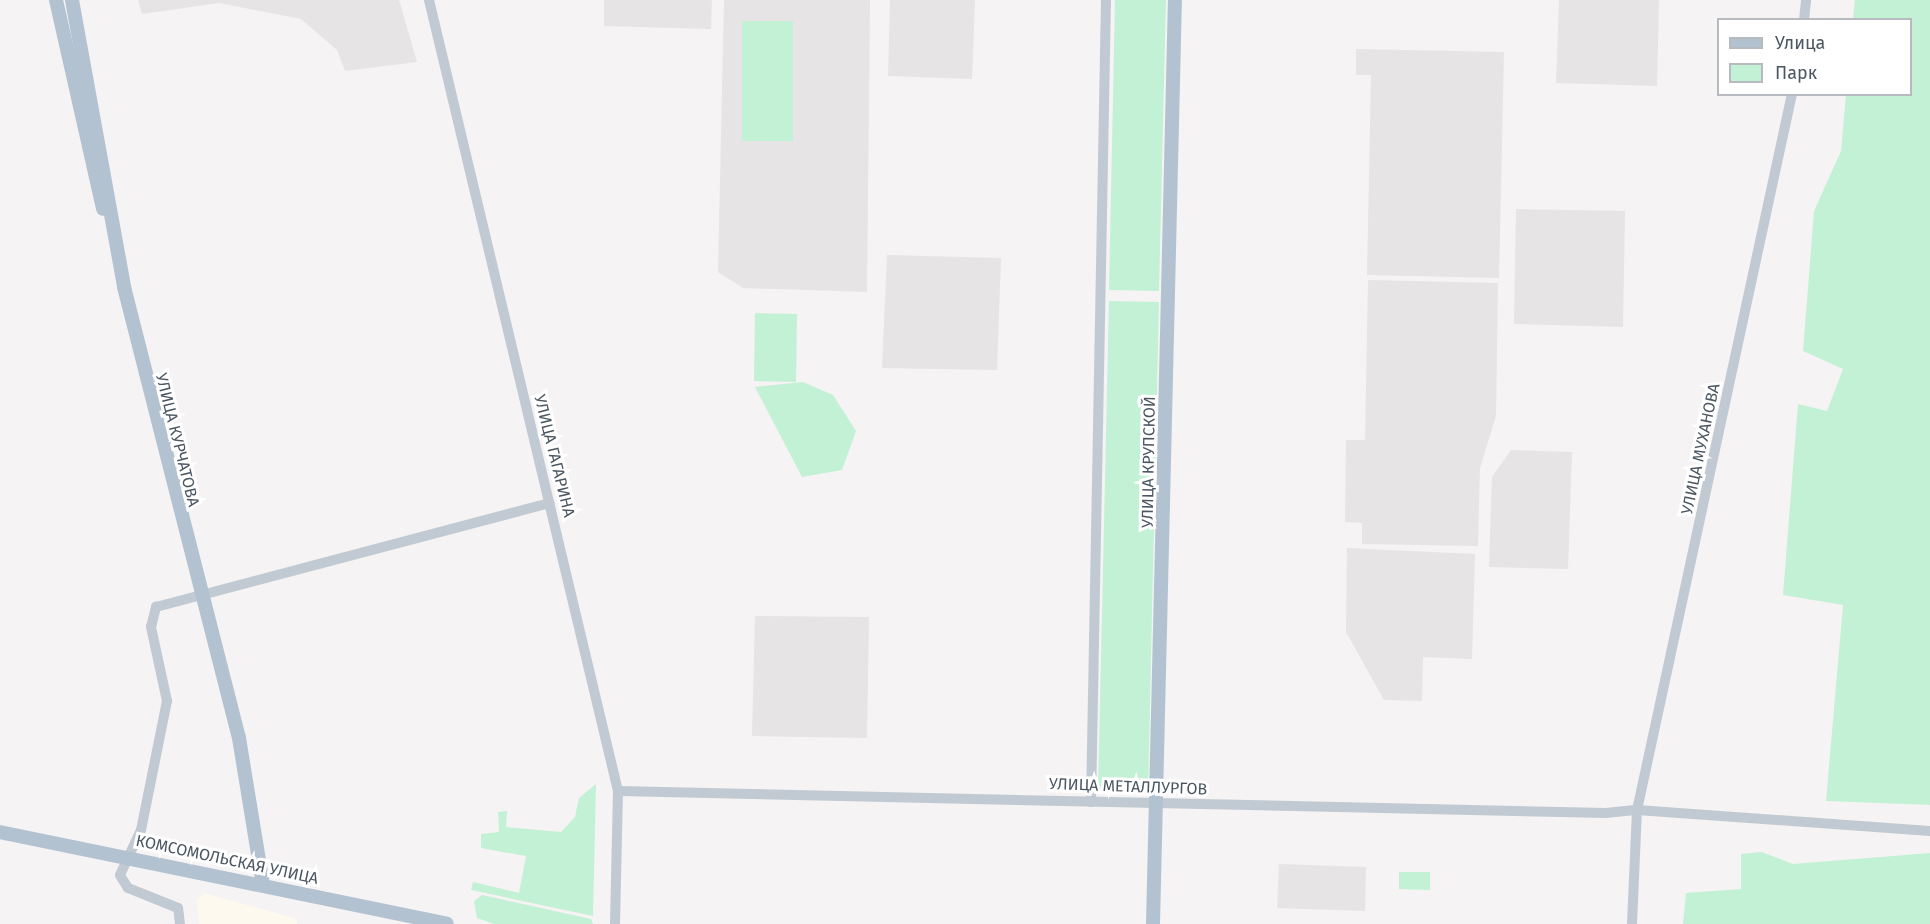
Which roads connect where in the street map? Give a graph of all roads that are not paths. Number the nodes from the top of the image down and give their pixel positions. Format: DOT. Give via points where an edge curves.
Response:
graph roads {
  1 [pos="56,0"];
  2 [pos="72,0"];
  3 [pos="429,0"];
  4 [pos="1106,0"];
  5 [pos="1175,0"];
  6 [pos="1806,0"];
  7 [pos="1804,18"];
  8 [pos="77,25"];
  9 [pos="63,28"];
  10 [pos="1792,96"];
  11 [pos="124,287"];
  12 [pos="550,503"];
  13 [pos="199,591"];
  14 [pos="618,791"];
  15 [pos="1091,802"];
  16 [pos="1157,805"];
  17 [pos="1637,810"];
  18 [pos="1930,831"];
  19 [pos="0,832"];
  20 [pos="127,856"];
  21 [pos="263,884"];
  22 [pos="180,924"];
  23 [pos="447,924"];
  24 [pos="615,924"];
  25 [pos="1153,924"];
  26 [pos="1632,924"];
  1 -- 9 [label="main road"];
  2 -- 8 [label="main road, УЛИЦА КУРЧАТОВА"];
  3 -- 12 [label="street, УЛИЦА ГАГАРИНА"];
  4 -- 15 [label="street"];
  5 -- 16 [label="main road, УЛИЦА КРУПСКОЙ"];
  6 -- 7 [label="street"];
  8 -- 9 [label="main road"];
  8 -- 11 [label="main road, УЛИЦА КУРЧАТОВА"];
  9 -- 11 [label="main road"];
  10 -- 17 [label="street, УЛИЦА МУХАНОВА"];
  11 -- 13 [label="main road, УЛИЦА КУРЧАТОВА"];
  12 -- 13 [label="street"];
  12 -- 14 [label="street, УЛИЦА ГАГАРИНА"];
  13 -- 20 [label="street" via="168,600 151,614 167,701 141,830"];
  13 -- 21 [label="main road, УЛИЦА КУРЧАТОВА" via="239,738"];
  14 -- 15 [label="street, УЛИЦА МЕТАЛЛУРГОВ"];
  14 -- 24 [label="street, УЛИЦА ГАГАРИНА"];
  15 -- 16 [label="street, УЛИЦА МЕТАЛЛУРГОВ"];
  16 -- 17 [label="street, УЛИЦА МЕТАЛЛУРГОВ"];
  16 -- 25 [label="main road, УЛИЦА КРУПСКОЙ"];
  17 -- 18 [label="street, УЛИЦА МЕТАЛЛУРГОВ"];
  17 -- 26 [label="street, УЛИЦА МУХАНОВА"];
  19 -- 20 [label="main road, КОМСОМОЛЬСКАЯ УЛИЦА"];
  20 -- 21 [label="main road, КОМСОМОЛЬСКАЯ УЛИЦА"];
  20 -- 22 [label="street" via="120,875 123,883 178,908"];
  21 -- 23 [label="main road, КОМСОМОЛЬСКАЯ УЛИЦА"];
}
